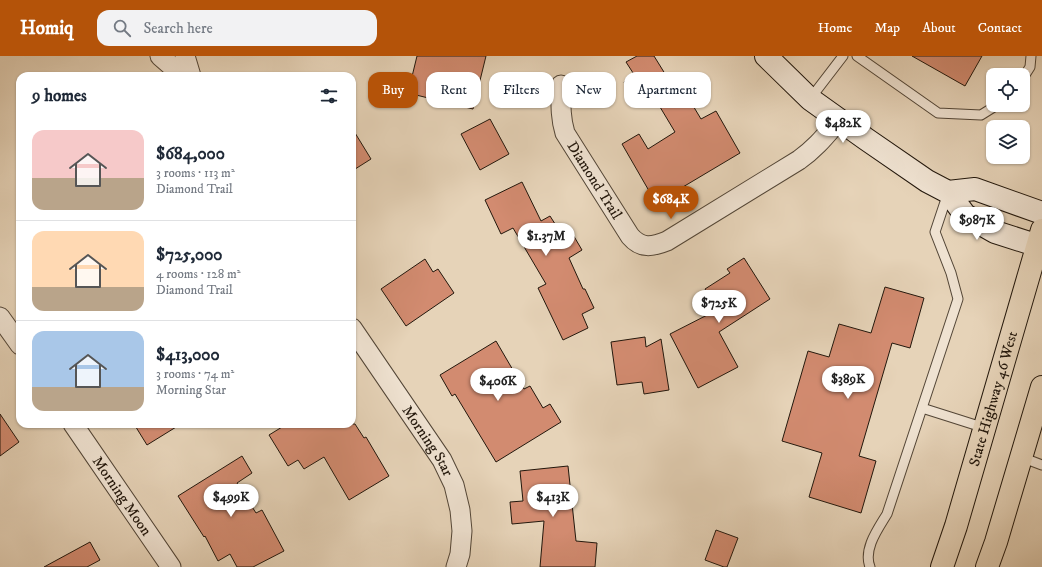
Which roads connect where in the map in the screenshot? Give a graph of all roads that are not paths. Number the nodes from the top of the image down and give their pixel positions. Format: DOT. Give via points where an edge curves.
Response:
graph roads {
  1 [pos="160,56"];
  2 [pos="185,56"];
  3 [pos="766,56"];
  4 [pos="843,56"];
  5 [pos="857,56"];
  6 [pos="1031,56"];
  7 [pos="1029,68"];
  8 [pos="178,72"];
  9 [pos="190,72"];
  10 [pos="561,85"];
  11 [pos="810,99"];
  12 [pos="986,112"];
  13 [pos="838,120"];
  14 [pos="948,192"];
  15 [pos="1042,213"];
  16 [pos="1040,241"];
  17 [pos="0,317"];
  18 [pos="356,334"];
  19 [pos="16,339"];
  20 [pos="1042,387"];
  21 [pos="922,408"];
  22 [pos="76,428"];
  23 [pos="985,428"];
  24 [pos="1021,457"];
  25 [pos="1042,465"];
  26 [pos="171,567"];
  27 [pos="456,567"];
  28 [pos="870,567"];
  29 [pos="942,567"];
  30 [pos="987,567"];
  1 -- 8 [label="street"];
  2 -- 9 [label="street"];
  3 -- 11 [label="street"];
  4 -- 11 [label="lane"];
  5 -- 12 [label="lane" via="938,113 982,115"];
  6 -- 7 [label="lane"];
  10 -- 13 [label="street, Diamond Trail" via="560,103 565,133 630,236 634,241 647,246 667,241 799,160 820,143"];
  11 -- 13 [label="street"];
  13 -- 14 [label="street" via="927,181"];
  14 -- 15 [label="street" via="975,189"];
  14 -- 16 [label="street" via="965,215 995,232"];
  14 -- 21 [label="lane" via="935,232 958,299"];
  16 -- 23 [label="main road, State Highway 46 West"];
  17 -- 19 [label="street"];
  18 -- 27 [label="street, Morning Star" via="442,460 454,485 462,531"];
  20 -- 24 [label="main road"];
  21 -- 23 [label="lane"];
  21 -- 28 [label="lane" via="887,514 871,540 868,561"];
  22 -- 26 [label="street, Morning Moon"];
  23 -- 29 [label="main road, State Highway 46 West"];
  24 -- 25 [label="lane"];
  24 -- 30 [label="main road"];
}
